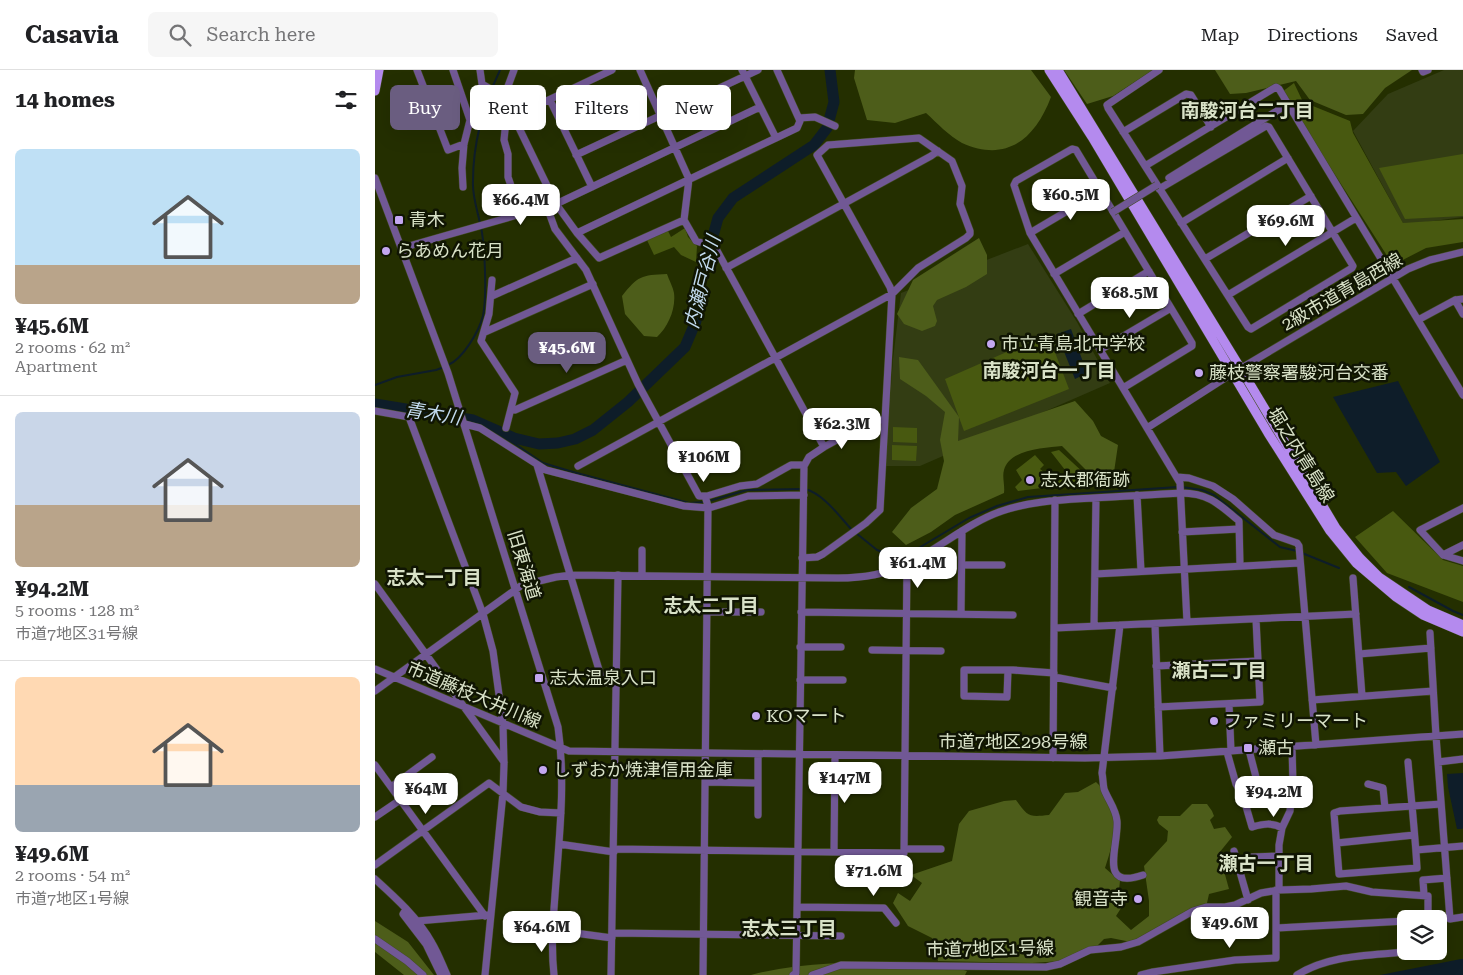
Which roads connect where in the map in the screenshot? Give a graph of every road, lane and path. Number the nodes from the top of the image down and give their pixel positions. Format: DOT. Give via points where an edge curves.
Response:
graph roads {
  1 [pos="379,70"];
  2 [pos="417,70"];
  3 [pos="453,70"];
  4 [pos="480,70"];
  5 [pos="513,70"];
  6 [pos="612,70"];
  7 [pos="640,70"];
  8 [pos="758,70"];
  9 [pos="777,70"];
  10 [pos="1049,70"];
  11 [pos="1058,70"];
  12 [pos="1159,70"];
  13 [pos="1422,70"];
  14 [pos="1428,70"];
  15 [pos="596,73"];
  16 [pos="743,73"];
  17 [pos="483,85"];
  18 [pos="505,85"];
  19 [pos="720,85"];
  20 [pos="375,91"];
  21 [pos="550,100"];
  22 [pos="546,102"];
  23 [pos="1288,104"];
  24 [pos="657,106"];
  25 [pos="760,107"];
  26 [pos="657,117"];
  27 [pos="799,118"];
  28 [pos="835,126"];
  29 [pos="1211,127"];
  30 [pos="505,130"];
  31 [pos="521,130"];
  32 [pos="668,130"];
  33 [pos="1123,132"];
  34 [pos="776,138"];
  35 [pos="464,144"];
  36 [pos="676,147"];
  37 [pos="938,151"];
  38 [pos="576,154"];
  39 [pos="1288,158"];
  40 [pos="1145,166"];
  41 [pos="375,178"];
  42 [pos="689,179"];
  43 [pos="463,187"];
  44 [pos="592,187"];
  45 [pos="1158,187"];
  46 [pos="1101,191"];
  47 [pos="1311,196"];
  48 [pos="556,204"];
  49 [pos="844,204"];
  50 [pos="547,207"];
  51 [pos="1113,212"];
  52 [pos="521,215"];
  53 [pos="1356,218"];
  54 [pos="684,220"];
  55 [pos="1181,223"];
  56 [pos="1125,232"];
  57 [pos="1333,232"];
  58 [pos="577,233"];
  59 [pos="1030,233"];
  60 [pos="403,248"];
  61 [pos="1463,252"];
  62 [pos="577,258"];
  63 [pos="1205,260"];
  64 [pos="726,268"];
  65 [pos="1149,271"];
  66 [pos="1055,274"];
  67 [pos="1392,279"];
  68 [pos="492,280"];
  69 [pos="593,284"];
  70 [pos="892,294"];
  71 [pos="1228,295"];
  72 [pos="492,296"];
  73 [pos="1463,299"];
  74 [pos="1455,300"];
  75 [pos="1171,308"];
  76 [pos="1078,314"];
  77 [pos="1463,314"];
  78 [pos="1418,320"];
  79 [pos="485,332"];
  80 [pos="1100,350"];
  81 [pos="775,358"];
  82 [pos="627,360"];
  83 [pos="1237,371"];
  84 [pos="1123,388"];
  85 [pos="1463,395"];
  86 [pos="511,410"];
  87 [pos="375,411"];
  88 [pos="885,420"];
  89 [pos="658,422"];
  90 [pos="465,424"];
  91 [pos="505,428"];
  92 [pos="1147,428"];
  93 [pos="824,447"];
  94 [pos="537,465"];
  95 [pos="804,465"];
  96 [pos="578,466"];
  97 [pos="1178,480"];
  98 [pos="1181,492"];
  99 [pos="804,495"];
  100 [pos="705,496"];
  101 [pos="1137,496"];
  102 [pos="1096,498"];
  103 [pos="1055,500"];
  104 [pos="709,507"];
  105 [pos="1463,508"];
  106 [pos="1239,529"];
  107 [pos="962,530"];
  108 [pos="1182,532"];
  109 [pos="1463,545"];
  110 [pos="642,550"];
  111 [pos="1443,555"];
  112 [pos="802,558"];
  113 [pos="1300,560"];
  114 [pos="1463,561"];
  115 [pos="907,564"];
  116 [pos="961,565"];
  117 [pos="1002,565"];
  118 [pos="1240,566"];
  119 [pos="1184,569"];
  120 [pos="1141,571"];
  121 [pos="1095,574"];
  122 [pos="571,575"];
  123 [pos="618,575"];
  124 [pos="642,575"];
  125 [pos="709,576"];
  126 [pos="802,578"];
  127 [pos="1353,578"];
  128 [pos="375,584"];
  129 [pos="516,590"];
  130 [pos="708,612"];
  131 [pos="761,612"];
  132 [pos="801,612"];
  133 [pos="483,614"];
  134 [pos="907,614"];
  135 [pos="961,614"];
  136 [pos="1356,614"];
  137 [pos="1013,615"];
  138 [pos="1305,616"];
  139 [pos="1256,619"];
  140 [pos="1187,622"];
  141 [pos="1155,624"];
  142 [pos="1120,625"];
  143 [pos="1463,625"];
  144 [pos="1094,626"];
  145 [pos="1055,628"];
  146 [pos="1463,632"];
  147 [pos="1431,633"];
  148 [pos="800,647"];
  149 [pos="841,647"];
  150 [pos="1431,648"];
  151 [pos="872,650"];
  152 [pos="907,650"];
  153 [pos="941,651"];
  154 [pos="425,654"];
  155 [pos="1359,654"];
  156 [pos="1258,661"];
  157 [pos="1156,666"];
  158 [pos="375,669"];
  159 [pos="1008,670"];
  160 [pos="1054,675"];
  161 [pos="394,677"];
  162 [pos="800,680"];
  163 [pos="843,680"];
  164 [pos="617,682"];
  165 [pos="1113,688"];
  166 [pos="375,691"];
  167 [pos="1433,692"];
  168 [pos="1362,696"];
  169 [pos="1312,700"];
  170 [pos="1229,704"];
  171 [pos="1158,707"];
  172 [pos="464,708"];
  173 [pos="503,724"];
  174 [pos="1463,734"];
  175 [pos="1436,736"];
  176 [pos="1317,745"];
  177 [pos="1292,747"];
  178 [pos="561,749"];
  179 [pos="1249,750"];
  180 [pos="1229,751"];
  181 [pos="616,752"];
  182 [pos="706,754"];
  183 [pos="758,754"];
  184 [pos="799,754"];
  185 [pos="835,755"];
  186 [pos="905,756"];
  187 [pos="1160,756"];
  188 [pos="432,757"];
  189 [pos="1053,758"];
  190 [pos="1105,758"];
  191 [pos="1463,759"];
  192 [pos="1408,762"];
  193 [pos="1438,762"];
  194 [pos="505,764"];
  195 [pos="375,765"];
  196 [pos="705,782"];
  197 [pos="757,783"];
  198 [pos="1368,784"];
  199 [pos="1258,785"];
  200 [pos="391,787"];
  201 [pos="503,793"];
  202 [pos="400,800"];
  203 [pos="1441,804"];
  204 [pos="1412,806"];
  205 [pos="1385,808"];
  206 [pos="561,813"];
  207 [pos="758,815"];
  208 [pos="375,817"];
  209 [pos="1282,828"];
  210 [pos="423,831"];
  211 [pos="1414,835"];
  212 [pos="1337,843"];
  213 [pos="559,844"];
  214 [pos="1463,846"];
  215 [pos="1444,848"];
  216 [pos="904,849"];
  217 [pos="941,849"];
  218 [pos="614,850"];
  219 [pos="704,850"];
  220 [pos="797,850"];
  221 [pos="1416,850"];
  222 [pos="1234,851"];
  223 [pos="834,852"];
  224 [pos="1279,856"];
  225 [pos="1252,857"];
  226 [pos="375,865"];
  227 [pos="1143,875"];
  228 [pos="1447,878"];
  229 [pos="375,879"];
  230 [pos="1278,890"];
  231 [pos="1424,895"];
  232 [pos="1248,900"];
  233 [pos="797,907"];
  234 [pos="406,909"];
  235 [pos="1428,910"];
  236 [pos="488,915"];
  237 [pos="1463,917"];
  238 [pos="417,921"];
  239 [pos="1397,921"];
  240 [pos="896,924"];
  241 [pos="1277,928"];
  242 [pos="553,930"];
  243 [pos="702,935"];
  244 [pos="796,935"];
  245 [pos="613,936"];
  246 [pos="841,936"];
  247 [pos="375,939"];
  248 [pos="1397,953"];
  249 [pos="423,975"];
  250 [pos="441,975"];
  251 [pos="447,975"];
  252 [pos="485,975"];
  253 [pos="554,975"];
  254 [pos="611,975"];
  255 [pos="703,975"];
  256 [pos="793,975"];
  257 [pos="812,975"];
  258 [pos="1141,975"];
  259 [pos="1297,975"];
  1 -- 20 [label="main road"];
  2 -- 35 [label="street" via="448,150"];
  3 -- 35 [label="street" via="471,120"];
  4 -- 17 [label="street"];
  5 -- 18 [label="street"];
  6 -- 15 [label="street"];
  7 -- 24 [label="street"];
  8 -- 16 [label="street"];
  9 -- 27 [label="street"];
  10 -- 83 [label="main road, 堀之内青島線"];
  11 -- 83 [label="main road, 堀之内青島線"];
  12 -- 33 [label="street" via="1107,105"];
  13 -- 14 [label="street"];
  15 -- 21 [label="street"];
  16 -- 19 [label="street"];
  16 -- 25 [label="street"];
  21 -- 22 [label="street"];
  21 -- 38 [label="street"];
  23 -- 29 [label="street" via="1277,87"];
  23 -- 45 [label="street"];
  23 -- 53 [label="street"];
  25 -- 34 [label="street"];
  25 -- 36 [label="street"];
  26 -- 38 [label="street"];
  27 -- 28 [label="street" via="815,117"];
  27 -- 34 [label="street" via="797,128"];
  29 -- 33 [label="street" via="1191,95 1186,94"];
  29 -- 40 [label="street"];
  30 -- 52 [label="street" via="508,177"];
  31 -- 48 [label="street"];
  32 -- 36 [label="street"];
  33 -- 40 [label="street"];
  34 -- 42 [label="street"];
  35 -- 43 [label="street"];
  36 -- 42 [label="street"];
  36 -- 44 [label="street"];
  37 -- 49 [label="street"];
  37 -- 49 [label="street" via="919,138 828,145 817,155"];
  37 -- 70 [label="street" via="952,161 962,186 960,204 970,234 918,268"];
  38 -- 44 [label="street"];
  39 -- 45 [label="street" via="1266,126"];
  39 -- 47 [label="street"];
  39 -- 55 [label="street"];
  40 -- 45 [label="street"];
  41 -- 60 [label="street, 旧東海道"];
  42 -- 54 [label="street"];
  42 -- 58 [label="street"];
  44 -- 48 [label="street"];
  45 -- 51 [label="street, bridge"];
  45 -- 55 [label="street"];
  46 -- 51 [label="street"];
  46 -- 59 [label="street"];
  46 -- 59 [label="street" via="1072,148 1014,185"];
  47 -- 57 [label="street"];
  47 -- 63 [label="street"];
  48 -- 50 [label="street"];
  48 -- 58 [label="street"];
  49 -- 64 [label="street"];
  49 -- 70 [label="street"];
  50 -- 52 [label="street"];
  50 -- 62 [label="street" via="555,229"];
  51 -- 56 [label="street"];
  52 -- 60 [label="street"];
  53 -- 57 [label="street"];
  53 -- 67 [label="street"];
  54 -- 58 [label="street" via="599,258"];
  54 -- 64 [label="street" via="693,238 715,247"];
  55 -- 63 [label="street"];
  56 -- 65 [label="street"];
  56 -- 66 [label="street"];
  57 -- 71 [label="street"];
  57 -- 71 [label="street" via="1352,268 1251,329"];
  59 -- 66 [label="street"];
  60 -- 90 [label="street, 旧東海道"];
  61 -- 67 [label="street, 2級市道青島西線" via="1425,262"];
  62 -- 69 [label="street"];
  62 -- 72 [label="street"];
  63 -- 71 [label="street"];
  64 -- 81 [label="street"];
  65 -- 75 [label="street"];
  65 -- 76 [label="street"];
  66 -- 76 [label="street"];
  67 -- 78 [label="street"];
  67 -- 83 [label="street, 2級市道青島西線"];
  68 -- 72 [label="street"];
  69 -- 79 [label="street"];
  69 -- 82 [label="street"];
  70 -- 81 [label="street"];
  70 -- 88 [label="street"];
  72 -- 79 [label="street"];
  73 -- 74 [label="street"];
  74 -- 77 [label="street"];
  74 -- 78 [label="street"];
  75 -- 80 [label="street"];
  75 -- 84 [label="street" via="1192,346"];
  76 -- 80 [label="street"];
  78 -- 85 [label="street"];
  79 -- 86 [label="street" via="481,341 515,393"];
  80 -- 84 [label="street"];
  81 -- 89 [label="street"];
  81 -- 93 [label="street"];
  82 -- 86 [label="street"];
  82 -- 89 [label="street"];
  83 -- 92 [label="street, 2級市道青島西線"];
  83 -- 143 [label="main road, 堀之内青島線" via="1348,544 1379,577 1428,610"];
  83 -- 146 [label="main road, 堀之内青島線" via="1330,531 1356,563 1376,582 1423,615"];
  84 -- 92 [label="street"];
  86 -- 91 [label="street"];
  87 -- 133 [label="street" via="409,417"];
  88 -- 93 [label="street" via="873,420"];
  88 -- 112 [label="street" via="879,513 823,554"];
  89 -- 96 [label="street"];
  89 -- 100 [label="street" via="697,493"];
  90 -- 94 [label="street" via="488,432"];
  90 -- 129 [label="street, 旧東海道"];
  92 -- 97 [label="street"];
  93 -- 95 [label="street" via="809,456"];
  94 -- 104 [label="street" via="684,506"];
  94 -- 122 [label="street"];
  95 -- 99 [label="street"];
  95 -- 100 [label="street" via="791,465 757,484"];
  97 -- 98 [label="street"];
  97 -- 113 [label="street" via="1189,478 1224,492 1274,534 1297,543"];
  98 -- 101 [label="street"];
  98 -- 106 [label="street" via="1199,494 1219,504 1239,521"];
  98 -- 108 [label="street"];
  99 -- 104 [label="street" via="739,497"];
  99 -- 112 [label="street"];
  100 -- 104 [label="street"];
  101 -- 102 [label="street"];
  101 -- 120 [label="street"];
  102 -- 103 [label="street"];
  102 -- 121 [label="street"];
  103 -- 107 [label="street" via="1015,507"];
  103 -- 145 [label="street"];
  104 -- 125 [label="street"];
  105 -- 111 [label="street" via="1420,530"];
  106 -- 108 [label="street"];
  106 -- 118 [label="street"];
  107 -- 115 [label="street"];
  107 -- 116 [label="street"];
  108 -- 119 [label="street"];
  109 -- 111 [label="street"];
  110 -- 124 [label="street"];
  111 -- 114 [label="street"];
  112 -- 126 [label="street"];
  113 -- 118 [label="street"];
  113 -- 138 [label="street"];
  115 -- 126 [label="street" via="865,577"];
  115 -- 134 [label="street"];
  116 -- 117 [label="street"];
  116 -- 135 [label="street"];
  118 -- 119 [label="street"];
  119 -- 120 [label="street"];
  119 -- 140 [label="street"];
  120 -- 121 [label="street"];
  121 -- 144 [label="street"];
  122 -- 123 [label="street"];
  122 -- 129 [label="street" via="522,585"];
  122 -- 164 [label="street" via="603,682"];
  123 -- 124 [label="street"];
  123 -- 164 [label="street"];
  124 -- 125 [label="street"];
  125 -- 126 [label="street"];
  125 -- 130 [label="street"];
  126 -- 132 [label="street"];
  127 -- 136 [label="street"];
  128 -- 154 [label="street"];
  129 -- 133 [label="street"];
  129 -- 178 [label="street, 旧東海道" via="554,710"];
  130 -- 131 [label="street"];
  130 -- 182 [label="street"];
  132 -- 134 [label="street"];
  132 -- 148 [label="street"];
  133 -- 154 [label="street"];
  133 -- 173 [label="street" via="493,651"];
  134 -- 135 [label="street"];
  134 -- 152 [label="street"];
  135 -- 137 [label="street"];
  136 -- 138 [label="street"];
  136 -- 155 [label="street"];
  138 -- 139 [label="street"];
  138 -- 169 [label="street"];
  139 -- 140 [label="street"];
  139 -- 156 [label="street"];
  140 -- 141 [label="street"];
  141 -- 142 [label="street"];
  141 -- 157 [label="street"];
  142 -- 144 [label="street"];
  142 -- 165 [label="street"];
  144 -- 145 [label="street"];
  145 -- 160 [label="street"];
  147 -- 150 [label="street"];
  148 -- 149 [label="street"];
  148 -- 162 [label="street"];
  150 -- 155 [label="street"];
  150 -- 167 [label="street"];
  151 -- 152 [label="street"];
  152 -- 153 [label="street"];
  152 -- 186 [label="street"];
  154 -- 161 [label="street"];
  154 -- 172 [label="street"];
  155 -- 168 [label="street"];
  156 -- 157 [label="street"];
  156 -- 170 [label="street" via="1261,702"];
  157 -- 171 [label="street"];
  158 -- 161 [label="street, 市道藤枝大井川線"];
  159 -- 159 [label="street" via="1007,697 964,696 964,670"];
  159 -- 160 [label="street"];
  160 -- 165 [label="street"];
  160 -- 189 [label="street"];
  161 -- 166 [label="street"];
  161 -- 172 [label="street, 市道藤枝大井川線"];
  162 -- 163 [label="street"];
  162 -- 184 [label="street"];
  164 -- 181 [label="street"];
  165 -- 190 [label="street"];
  167 -- 168 [label="street"];
  167 -- 175 [label="street"];
  168 -- 169 [label="street"];
  169 -- 176 [label="street"];
  170 -- 171 [label="street"];
  170 -- 180 [label="street"];
  171 -- 187 [label="street"];
  172 -- 173 [label="street, 市道藤枝大井川線"];
  172 -- 194 [label="street"];
  173 -- 178 [label="street, 市道藤枝大井川線"];
  173 -- 194 [label="street"];
  174 -- 175 [label="street, 市道7地区298号線"];
  175 -- 176 [label="street, 市道7地区298号線"];
  175 -- 193 [label="street"];
  176 -- 177 [label="street, 市道7地区298号線"];
  177 -- 179 [label="street, 市道7地区298号線"];
  177 -- 209 [label="street" via="1290,811"];
  178 -- 181 [label="street, 市道7地区298号線"];
  178 -- 206 [label="street, 旧東海道"];
  179 -- 180 [label="street, 市道7地区298号線"];
  179 -- 199 [label="street"];
  180 -- 187 [label="street, 市道7地区298号線"];
  180 -- 209 [label="street" via="1236,784 1252,827 1276,824"];
  181 -- 182 [label="street, 市道7地区298号線"];
  181 -- 218 [label="street"];
  182 -- 183 [label="street, 市道7地区298号線"];
  182 -- 196 [label="street"];
  183 -- 184 [label="street, 市道7地区298号線"];
  183 -- 197 [label="street"];
  184 -- 185 [label="street, 市道7地区298号線"];
  184 -- 220 [label="street"];
  185 -- 186 [label="street, 市道7地区298号線"];
  185 -- 223 [label="street"];
  186 -- 189 [label="street, 市道7地区298号線"];
  186 -- 216 [label="street"];
  187 -- 190 [label="street, 市道7地区298号線"];
  188 -- 200 [label="street"];
  189 -- 190 [label="street, 市道7地区298号線"];
  190 -- 227 [label="street" via="1102,773 1104,789 1117,822 1114,872 1123,878"];
  191 -- 193 [label="street"];
  192 -- 204 [label="street"];
  193 -- 203 [label="street"];
  194 -- 201 [label="street"];
  195 -- 200 [label="street"];
  196 -- 197 [label="street"];
  196 -- 219 [label="street"];
  197 -- 207 [label="street"];
  198 -- 205 [label="street" via="1383,788"];
  200 -- 202 [label="street"];
  201 -- 206 [label="street" via="521,806 540,812"];
  201 -- 210 [label="street" via="489,783"];
  201 -- 236 [label="street"];
  202 -- 208 [label="street"];
  202 -- 210 [label="street"];
  203 -- 204 [label="street"];
  203 -- 215 [label="street"];
  204 -- 205 [label="street"];
  204 -- 211 [label="street"];
  205 -- 212 [label="street" via="1334,813"];
  206 -- 213 [label="street, 旧東海道"];
  209 -- 224 [label="street"];
  210 -- 226 [label="street"];
  210 -- 236 [label="street"];
  211 -- 212 [label="street"];
  211 -- 221 [label="street"];
  212 -- 221 [label="street" via="1339,874 1417,868"];
  213 -- 218 [label="street"];
  213 -- 242 [label="street, 旧東海道"];
  214 -- 215 [label="street"];
  215 -- 221 [label="street"];
  215 -- 228 [label="street"];
  216 -- 217 [label="street"];
  216 -- 223 [label="street" via="904,853"];
  218 -- 219 [label="street"];
  218 -- 245 [label="street"];
  219 -- 220 [label="street"];
  219 -- 243 [label="street"];
  220 -- 223 [label="street"];
  220 -- 233 [label="street"];
  222 -- 232 [label="street"];
  224 -- 225 [label="street"];
  224 -- 230 [label="street"];
  228 -- 231 [label="street" via="1423,880"];
  228 -- 237 [label="street" via="1450,919"];
  229 -- 234 [label="street"];
  230 -- 231 [label="street, 市道7地区1号線" via="1346,886 1372,892"];
  230 -- 232 [label="street, 市道7地区1号線" via="1261,893"];
  230 -- 241 [label="street"];
  231 -- 235 [label="street" via="1428,896"];
  232 -- 257 [label="street, 市道7地区1号線" via="1193,911 1138,942 1090,950 1046,967 841,965"];
  233 -- 240 [label="street" via="884,908"];
  233 -- 244 [label="street"];
  234 -- 238 [label="street"];
  234 -- 250 [label="street" via="403,914 426,944"];
  236 -- 238 [label="street"];
  236 -- 252 [label="street"];
  238 -- 251 [label="street"];
  239 -- 241 [label="street"];
  241 -- 258 [label="street" via="1276,958 1235,960"];
  242 -- 245 [label="street"];
  242 -- 253 [label="street, 旧東海道"];
  243 -- 244 [label="street"];
  243 -- 245 [label="street"];
  243 -- 255 [label="street"];
  244 -- 246 [label="street"];
  244 -- 256 [label="street" via="796,973"];
  245 -- 254 [label="street"];
  247 -- 249 [label="street"];
  248 -- 259 [label="street" via="1331,960"];
}
